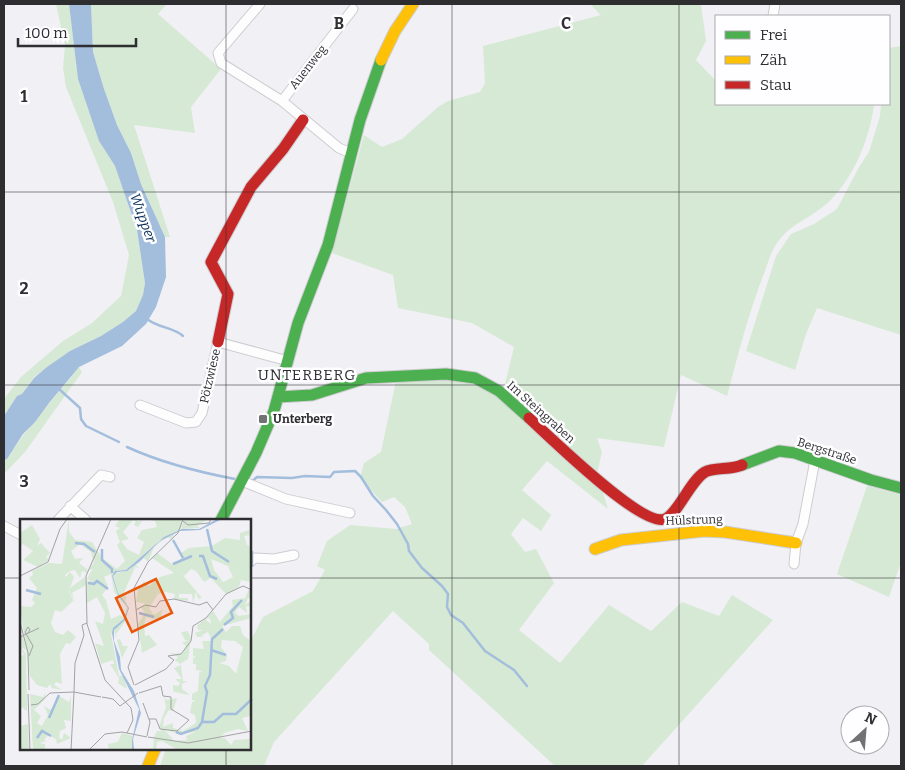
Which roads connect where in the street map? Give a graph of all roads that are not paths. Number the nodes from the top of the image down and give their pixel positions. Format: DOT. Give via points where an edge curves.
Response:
graph roads {
  1 [pos="260,4"];
  2 [pos="413,4"];
  3 [pos="353,9"];
  4 [pos="282,101"];
  5 [pos="303,120"];
  6 [pos="351,153"];
  7 [pos="218,342"];
  8 [pos="288,361"];
  9 [pos="278,397"];
  10 [pos="140,405"];
  11 [pos="816,460"];
  12 [pos="716,469"];
  13 [pos="110,477"];
  14 [pos="242,481"];
  15 [pos="901,488"];
  16 [pos="70,506"];
  17 [pos="350,513"];
  18 [pos="59,519"];
  19 [pos="85,519"];
  20 [pos="222,519"];
  21 [pos="4,526"];
  22 [pos="20,534"];
  23 [pos="796,543"];
  24 [pos="595,549"];
  25 [pos="294,555"];
  26 [pos="251,561"];
  27 [pos="794,564"];
  28 [pos="155,750"];
  29 [pos="148,766"];
  1 -- 4 [label="street" via="218,53 221,63"];
  2 -- 6 [label="street" via="398,26 366,96"];
  3 -- 4 [label="street, Auenweg"];
  4 -- 5 [label="street"];
  5 -- 6 [label="street" via="339,148"];
  5 -- 7 [label="street" via="251,188 211,262 228,294"];
  6 -- 8 [label="street" via="327,246 298,323"];
  7 -- 8 [label="street, Pötzwiese"];
  7 -- 10 [label="street, Pötzwiese" via="202,412 196,422 186,423"];
  8 -- 9 [label="street"];
  9 -- 12 [label="street, Im Steingraben" via="312,395 366,378 446,374 476,378 499,391 595,478 637,511 659,520 671,515 699,477"];
  9 -- 14 [label="street"];
  11 -- 12 [label="street, Bergstraße" via="779,452 738,467"];
  11 -- 15 [label="street, Bergstraße"];
  11 -- 23 [label="street"];
  13 -- 16 [label="street" via="100,475"];
  14 -- 17 [label="street" via="286,499"];
  14 -- 20 [label="street"];
  16 -- 18 [label="street"];
  16 -- 19 [label="street"];
  21 -- 22 [label="street"];
  23 -- 24 [label="street, Hülstrung" via="704,531 621,540"];
  23 -- 27 [label="street"];
  25 -- 26 [label="street" via="255,558"];
  28 -- 29 [label="street"];
}
